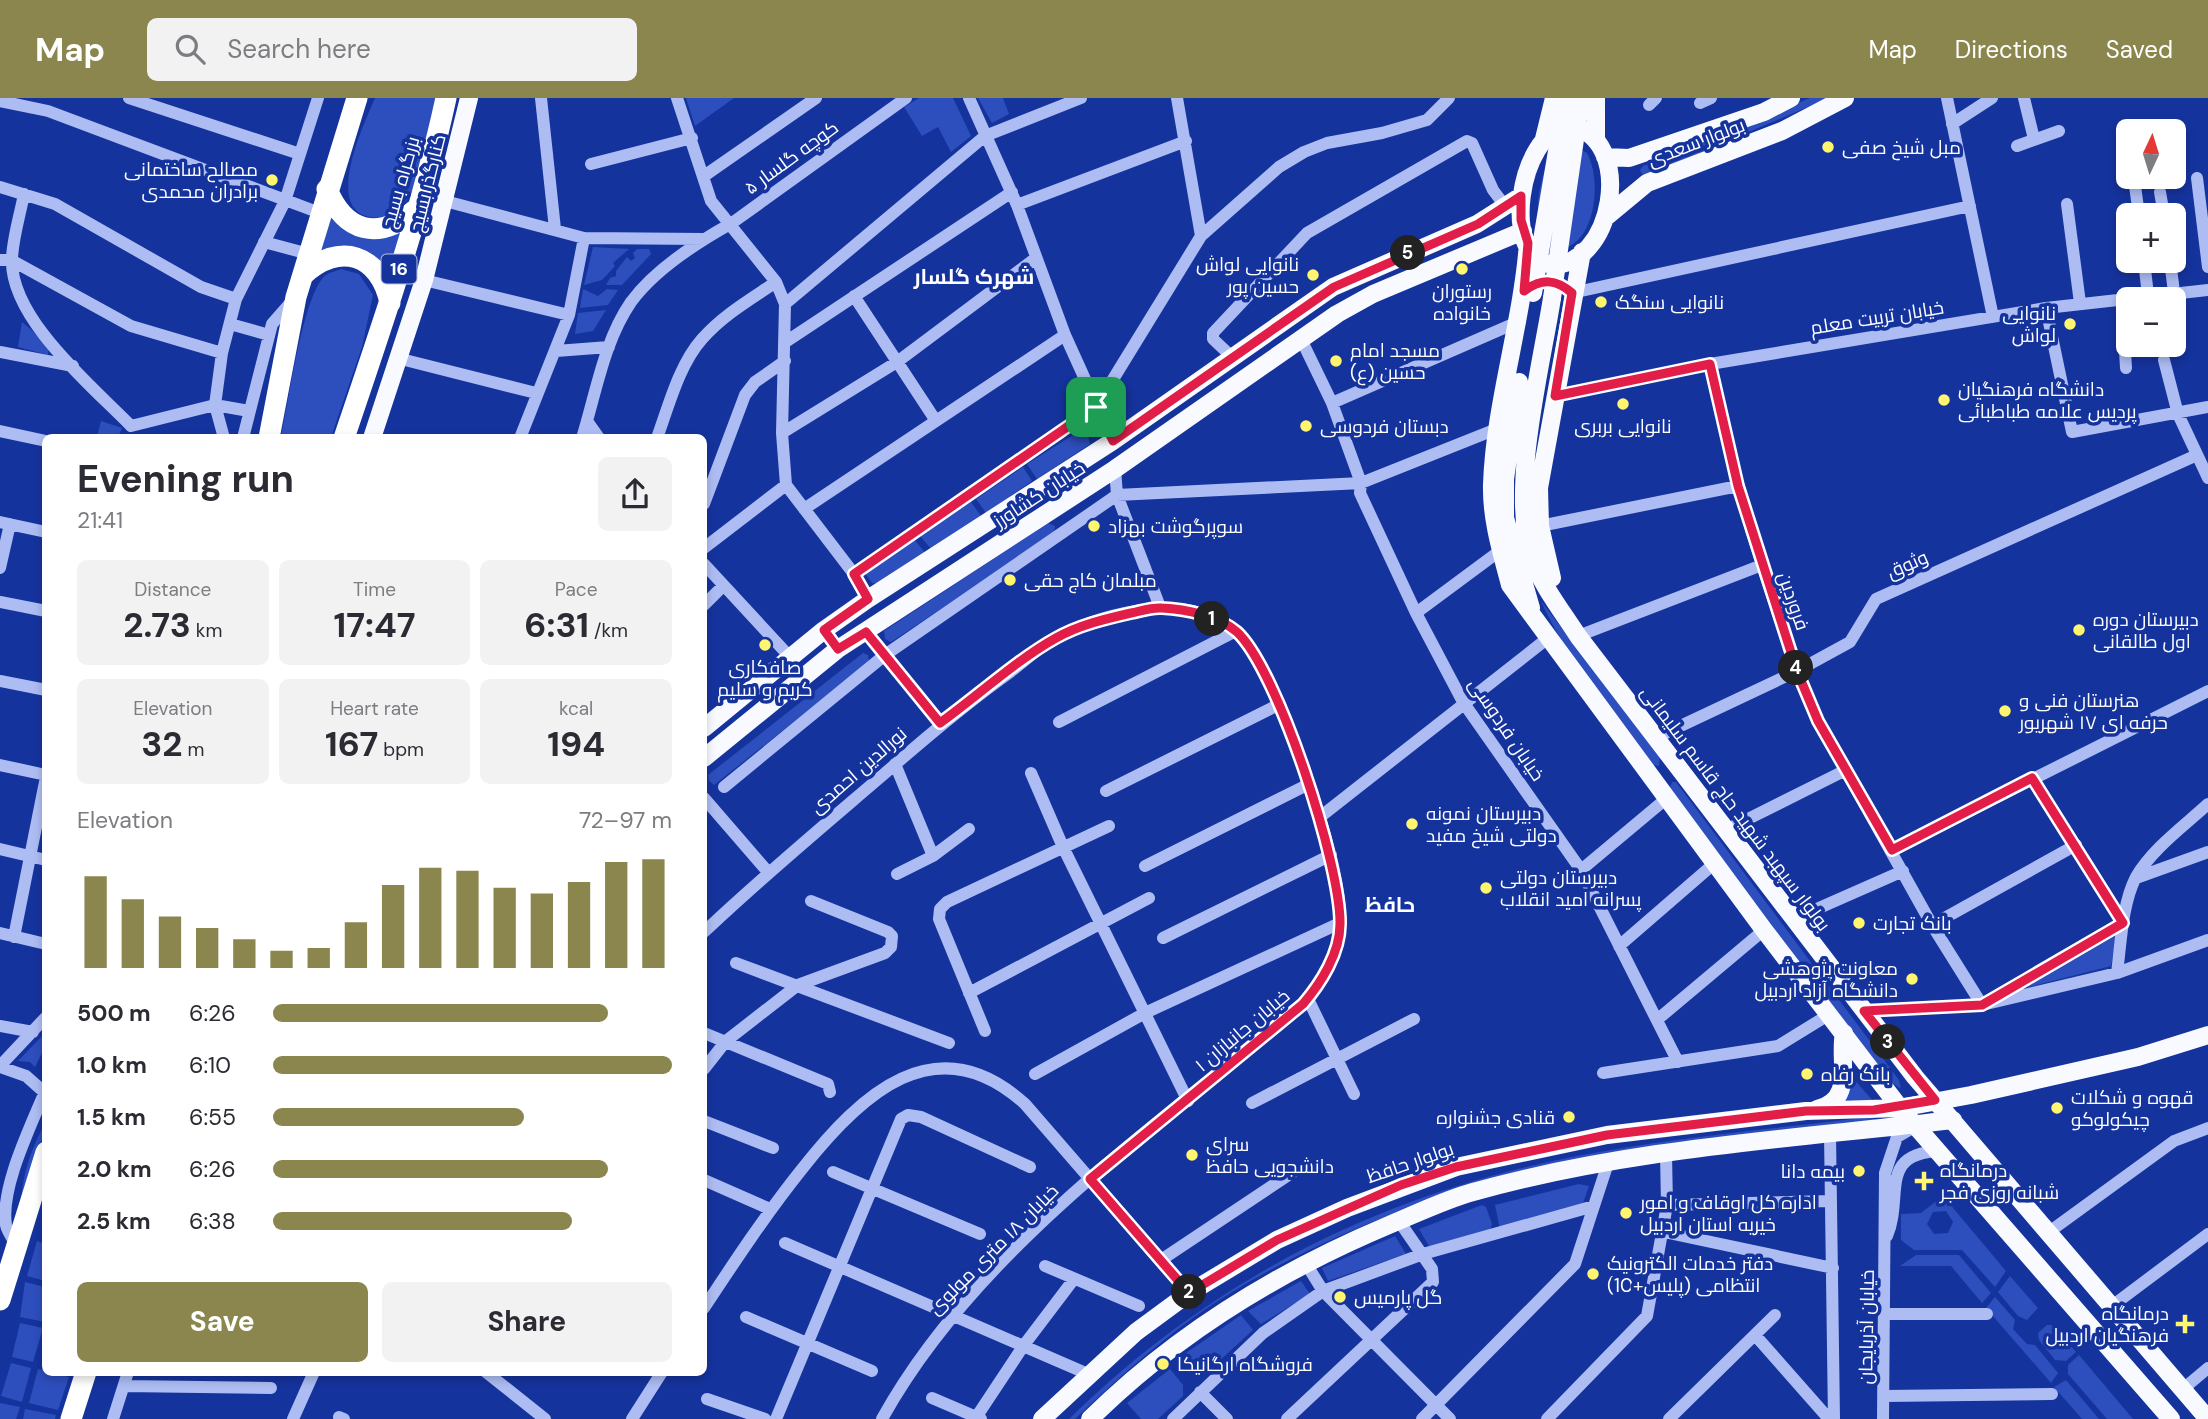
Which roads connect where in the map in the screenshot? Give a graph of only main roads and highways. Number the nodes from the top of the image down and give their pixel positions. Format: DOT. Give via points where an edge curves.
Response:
graph roads {
  1 [pos="357,98"];
  2 [pos="446,98"];
  3 [pos="469,98"];
  4 [pos="1554,98"];
  5 [pos="1561,98"];
  6 [pos="1566,98"];
  7 [pos="1581,98"];
  8 [pos="1593,98"];
  9 [pos="1791,98"];
  10 [pos="1845,98"];
  11 [pos="1760,105"];
  12 [pos="1544,139"];
  13 [pos="1596,141"];
  14 [pos="1639,155"];
  15 [pos="1605,157"];
  16 [pos="1647,183"];
  17 [pos="327,189"];
  18 [pos="1508,204"];
  19 [pos="415,210"];
  20 [pos="1606,217"];
  21 [pos="1526,237"];
  22 [pos="1500,241"];
  23 [pos="1582,252"];
  24 [pos="303,275"];
  25 [pos="1529,292"];
  26 [pos="1572,293"];
  27 [pos="390,303"];
  28 [pos="270,434"];
  29 [pos="345,434"];
  30 [pos="377,434"];
  31 [pos="1524,560"];
  32 [pos="1559,605"];
  33 [pos="1535,621"];
  34 [pos="824,630"];
  35 [pos="838,649"];
  36 [pos="707,726"];
  37 [pos="707,756"];
  38 [pos="1674,762"];
  39 [pos="1654,779"];
  40 [pos="1844,1032"];
  41 [pos="2208,1035"];
  42 [pos="1935,1100"];
  43 [pos="1900,1108"];
  44 [pos="1806,1111"];
  45 [pos="1953,1120"];
  46 [pos="1917,1126"];
  47 [pos="42,1161"];
  48 [pos="7,1241"];
  49 [pos="0,1300"];
  50 [pos="2109,1302"];
  51 [pos="2123,1364"];
  52 [pos="85,1376"];
  53 [pos="71,1419"];
  54 [pos="1042,1419"];
  55 [pos="1090,1419"];
  56 [pos="2171,1419"];
  57 [pos="2208,1419"];
  1 -- 17 [label="highway"];
  2 -- 19 [label="highway, بزرگراه بسیج / 16"];
  3 -- 30 [label="main road, کنارگذر بسیج" via="424,280"];
  4 -- 12 [label="main road"];
  5 -- 8 [label="main road" via="1572,104"];
  6 -- 25 [label="main road, bridge"];
  7 -- 31 [label="main road, bridge" via="1525,465"];
  8 -- 13 [label="main road"];
  9 -- 11 [label="main road, بولوار سعدی"];
  10 -- 16 [label="main road, بولوار سعدی" via="1782,131"];
  11 -- 14 [label="main road, بولوار سعدی"];
  12 -- 13 [label="main road" via="1552,130 1567,125 1582,129"];
  12 -- 18 [label="main road"];
  13 -- 15 [label="main road"];
  14 -- 15 [label="main road, بولوار سعدی"];
  14 -- 16 [label="main road" via="1630,175"];
  15 -- 20 [label="main road" via="1611,187"];
  16 -- 20 [label="main road, بولوار سعدی"];
  17 -- 19 [label="highway" via="341,215 364,228 392,226"];
  17 -- 24 [label="highway"];
  18 -- 21 [label="main road"];
  18 -- 22 [label="main road" via="1510,230"];
  18 -- 34 [label="main road, خیابان کشاورز" via="1478,224 1352,277 1113,441"];
  19 -- 27 [label="highway, بزرگراه بسیج / 16"];
  20 -- 23 [label="main road"];
  21 -- 22 [label="main road, خیابان کشاورز"];
  21 -- 23 [label="main road" via="1536,259 1546,264 1561,265"];
  21 -- 25 [label="main road"];
  22 -- 35 [label="main road, خیابان کشاورز" via="1373,294"];
  23 -- 26 [label="main road"];
  24 -- 27 [label="highway" via="331,257 356,257 378,271"];
  24 -- 28 [label="highway"];
  25 -- 26 [label="main road" via="1535,283 1549,281"];
  25 -- 31 [label="main road" via="1505,479 1505,518"];
  25 -- 33 [label="main road" via="1499,428 1492,484 1494,523 1510,585"];
  26 -- 32 [label="main road" via="1539,488 1540,526"];
  27 -- 29 [label="highway, بزرگراه بسیج / 16"];
  31 -- 32 [label="main road, بولوار سپهبد شهید حاج قاسم سلیمانی"];
  31 -- 33 [label="main road"];
  32 -- 38 [label="main road, بولوار سپهبد شهید حاج قاسم سلیمانی"];
  33 -- 39 [label="main road"];
  34 -- 35 [label="main road"];
  34 -- 36 [label="main road, خیابان کشاورز"];
  35 -- 37 [label="main road, خیابان کشاورز"];
  38 -- 39 [label="main road"];
  38 -- 42 [label="main road, بولوار سپهبد شهید حاج قاسم سلیمانی"];
  39 -- 40 [label="main road"];
  40 -- 43 [label="main road"];
  40 -- 44 [label="main road" via="1842,1090 1833,1102"];
  41 -- 42 [label="main road, بولوار حافظ" via="2138,1057"];
  42 -- 43 [label="main road, بولوار حافظ"];
  42 -- 45 [label="main road, بولوار سپهبد شهید حاج قاسم سلیمانی"];
  43 -- 44 [label="main road, بولوار حافظ"];
  43 -- 46 [label="main road"];
  44 -- 54 [label="main road, بولوار حافظ" via="1607,1135 1456,1167 1401,1185 1277,1240 1189,1293 1088,1374"];
  45 -- 46 [label="main road"];
  45 -- 50 [label="main road, بولوار سپهبد شهید حاج قاسم سلیمانی"];
  46 -- 51 [label="main road"];
  46 -- 55 [label="main road" via="1609,1160 1469,1193 1306,1262 1235,1302 1181,1340"];
  47 -- 48 [label="highway"];
  48 -- 49 [label="highway"];
  50 -- 51 [label="main road" via="2091,1294 2087,1303 2120,1345"];
  50 -- 57 [label="main road, بولوار سپهبد شهید حاج قاسم سلیمانی"];
  51 -- 56 [label="main road"];
  52 -- 53 [label="highway"];
}
